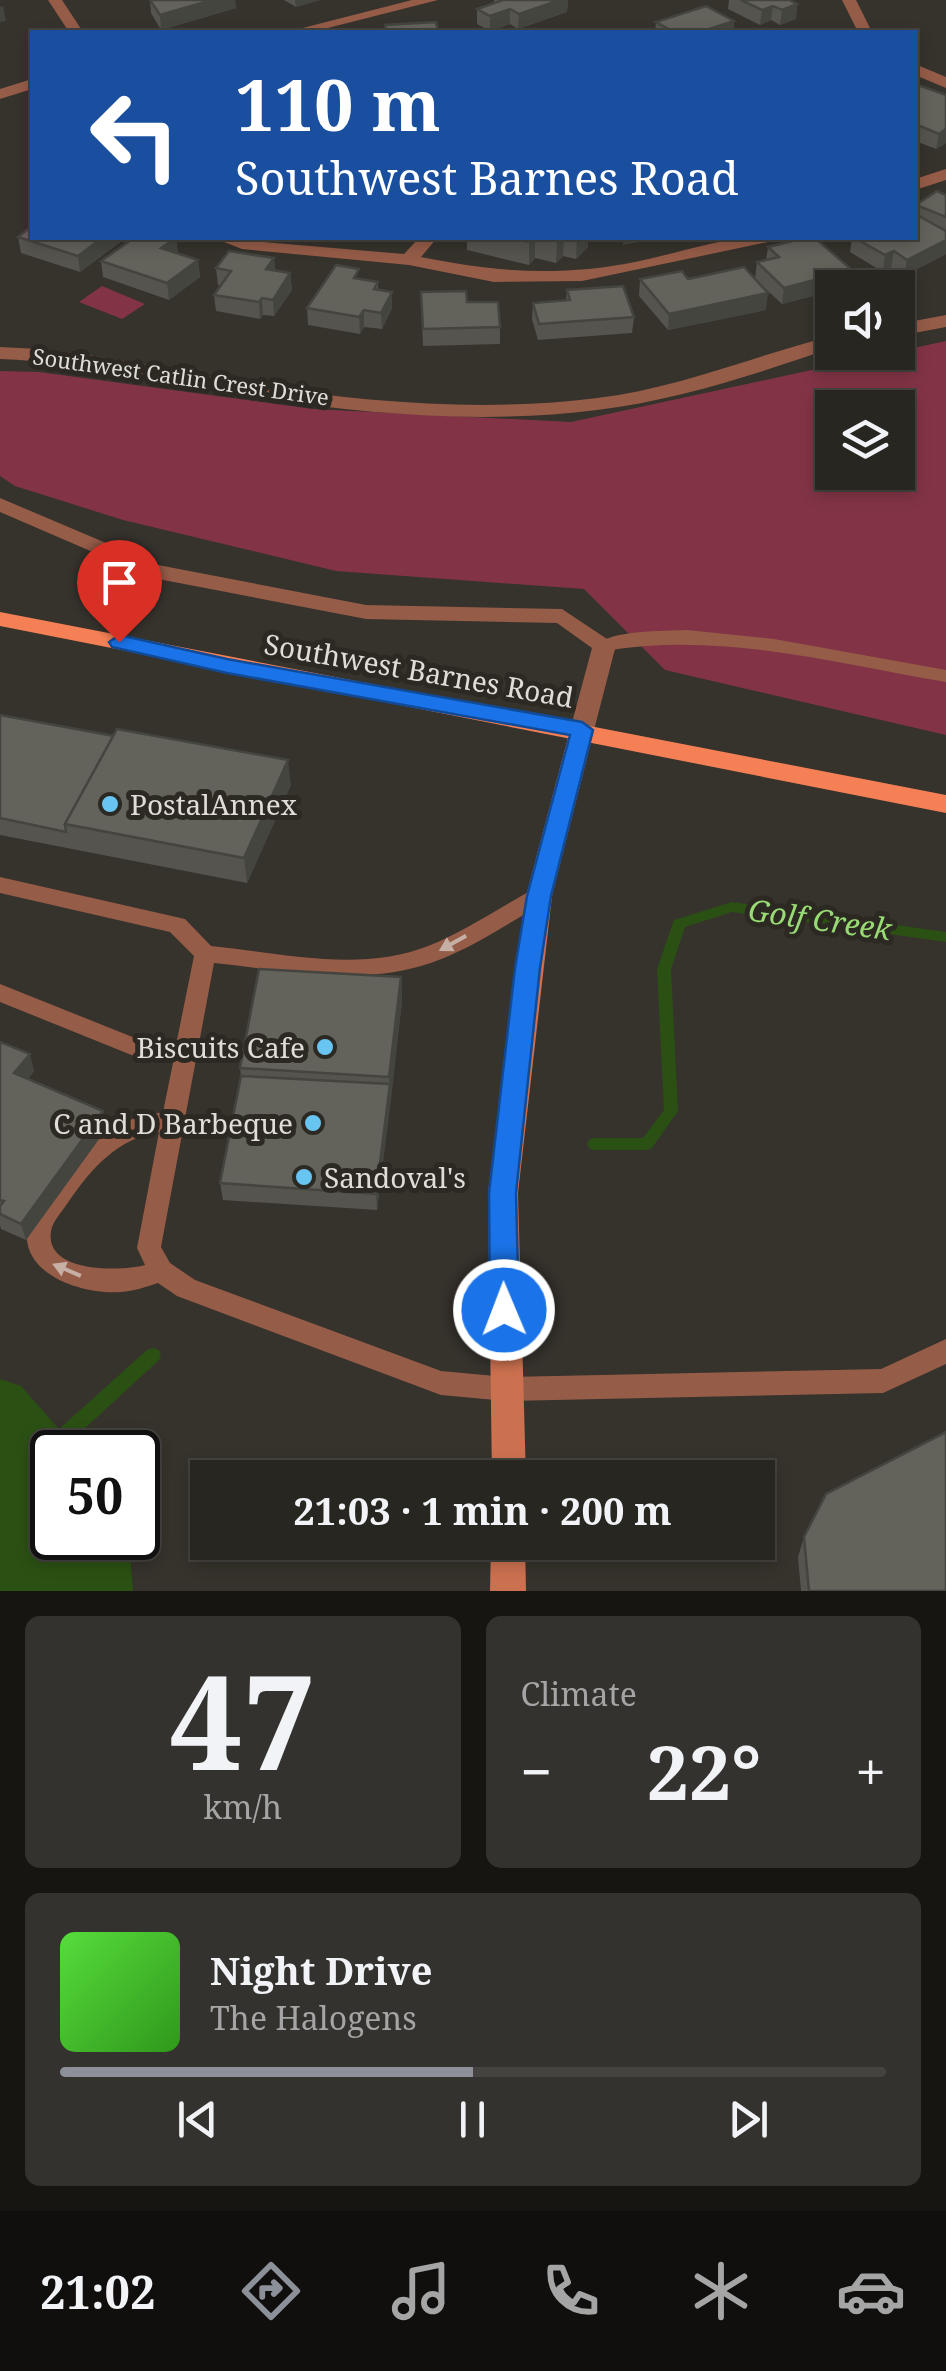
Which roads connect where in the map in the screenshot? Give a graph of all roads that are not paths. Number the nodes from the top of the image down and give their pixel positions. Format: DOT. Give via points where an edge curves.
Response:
graph roads {
  1 [pos="55,0"];
  2 [pos="431,0"];
  3 [pos="849,0"];
  4 [pos="869,2"];
  5 [pos="862,28"];
  6 [pos="75,30"];
  7 [pos="304,30"];
  8 [pos="918,70"];
  9 [pos="946,83"];
  10 [pos="30,85"];
  11 [pos="0,94"];
  12 [pos="946,174"];
  13 [pos="918,183"];
  14 [pos="229,240"];
  15 [pos="426,240"];
  16 [pos="753,240"];
  17 [pos="409,260"];
  18 [pos="946,321"];
  19 [pos="915,327"];
  20 [pos="815,347"];
  21 [pos="0,353"];
  22 [pos="0,504"];
  23 [pos="0,619"];
  24 [pos="604,645"];
  25 [pos="946,676"];
  26 [pos="582,730"];
  27 [pos="946,804"];
  28 [pos="0,886"];
  29 [pos="539,896"];
  30 [pos="205,954"];
  31 [pos="0,992"];
  32 [pos="186,1050"];
  33 [pos="173,1120"];
  34 [pos="161,1271"];
  35 [pos="946,1352"];
  36 [pos="506,1389"];
  37 [pos="508,1460"];
  38 [pos="508,1560"];
  39 [pos="508,1591"];
  1 -- 6 [label="street"];
  2 -- 7 [label="street"];
  3 -- 5 [label="street"];
  4 -- 5 [label="street"];
  8 -- 9 [label="street"];
  10 -- 11 [label="street"];
  12 -- 13 [label="street"];
  14 -- 17 [label="street"];
  15 -- 17 [label="street"];
  16 -- 17 [label="street" via="582,276 494,277"];
  18 -- 19 [label="street"];
  20 -- 21 [label="street, Southwest Catlin Crest Drive" via="694,386 597,404 511,410 300,397 103,361"];
  22 -- 24 [label="street" via="153,572 366,612 562,616"];
  23 -- 26 [label="main road, Southwest Barnes Road"];
  24 -- 25 [label="lane" via="639,636 712,636"];
  24 -- 26 [label="street"];
  26 -- 27 [label="main road, Southwest Barnes Road"];
  26 -- 29 [label="main road"];
  28 -- 30 [label="lane" via="177,925"];
  29 -- 30 [label="lane, one-way" via="434,954 392,964 341,967"];
  29 -- 36 [label="main road" via="503,1193"];
  30 -- 32 [label="lane"];
  31 -- 32 [label="lane" via="134,1047"];
  32 -- 33 [label="lane"];
  33 -- 34 [label="lane" via="150,1248"];
  34 -- 33 [label="lane, one-way" via="123,1281 92,1279 56,1267 38,1236 98,1144 124,1130"];
  34 -- 36 [label="lane" via="186,1288 441,1382"];
  35 -- 36 [label="lane" via="883,1381"];
  36 -- 37 [label="main road"];
  38 -- 39 [label="main road"];
}
